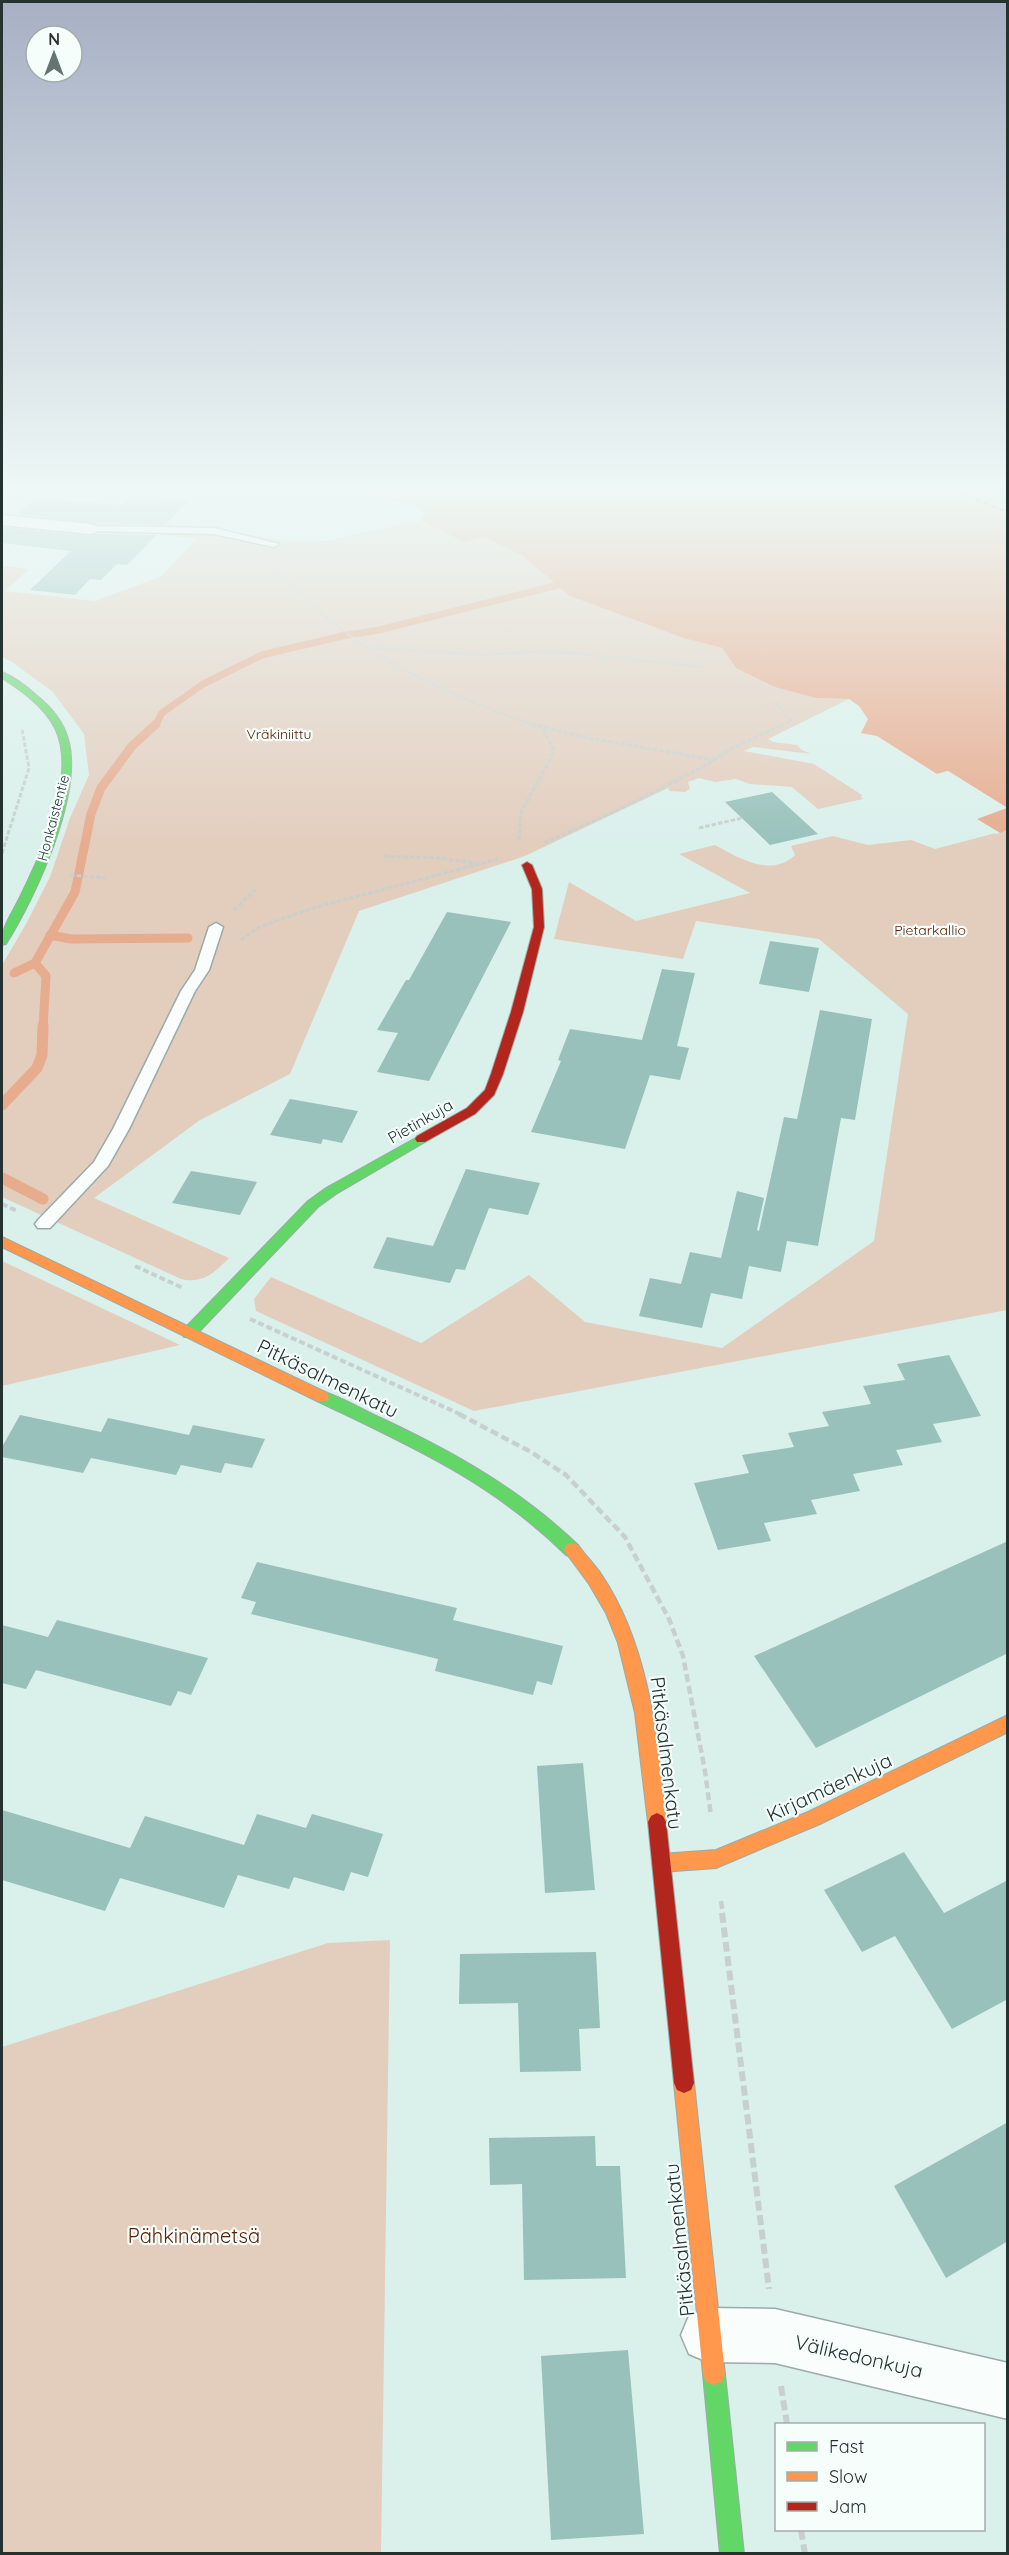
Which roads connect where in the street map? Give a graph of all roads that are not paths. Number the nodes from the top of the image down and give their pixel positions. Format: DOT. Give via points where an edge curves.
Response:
graph roads {
  1 [pos="2,675"];
  2 [pos="527,865"];
  3 [pos="216,927"];
  4 [pos="2,942"];
  5 [pos="44,1224"];
  6 [pos="2,1242"];
  7 [pos="189,1333"];
  8 [pos="1008,1723"];
  9 [pos="661,1863"];
  10 [pos="708,2335"];
  11 [pos="1008,2391"];
  12 [pos="732,2553"];
  1 -- 4 [label="street, Honkaistentie" via="50,713 64,741 66,771 37,873"];
  2 -- 7 [label="street, Pietinkuja" via="537,889 539,927 517,1012 490,1092 471,1111 313,1204"];
  3 -- 5 [label="lane" via="202,970 188,991 121,1130 100,1166"];
  6 -- 7 [label="street, Pitkäsalmenkatu"];
  7 -- 9 [label="street, Pitkäsalmenkatu" via="492,1482 551,1528 584,1561 609,1598 639,1680"];
  8 -- 9 [label="street, Kirjamäenkuja" via="814,1818 716,1859"];
  9 -- 10 [label="street, Pitkäsalmenkatu"];
  10 -- 11 [label="street, Välikedonkuja" via="774,2336"];
  10 -- 12 [label="street, Pitkäsalmenkatu"];
}
